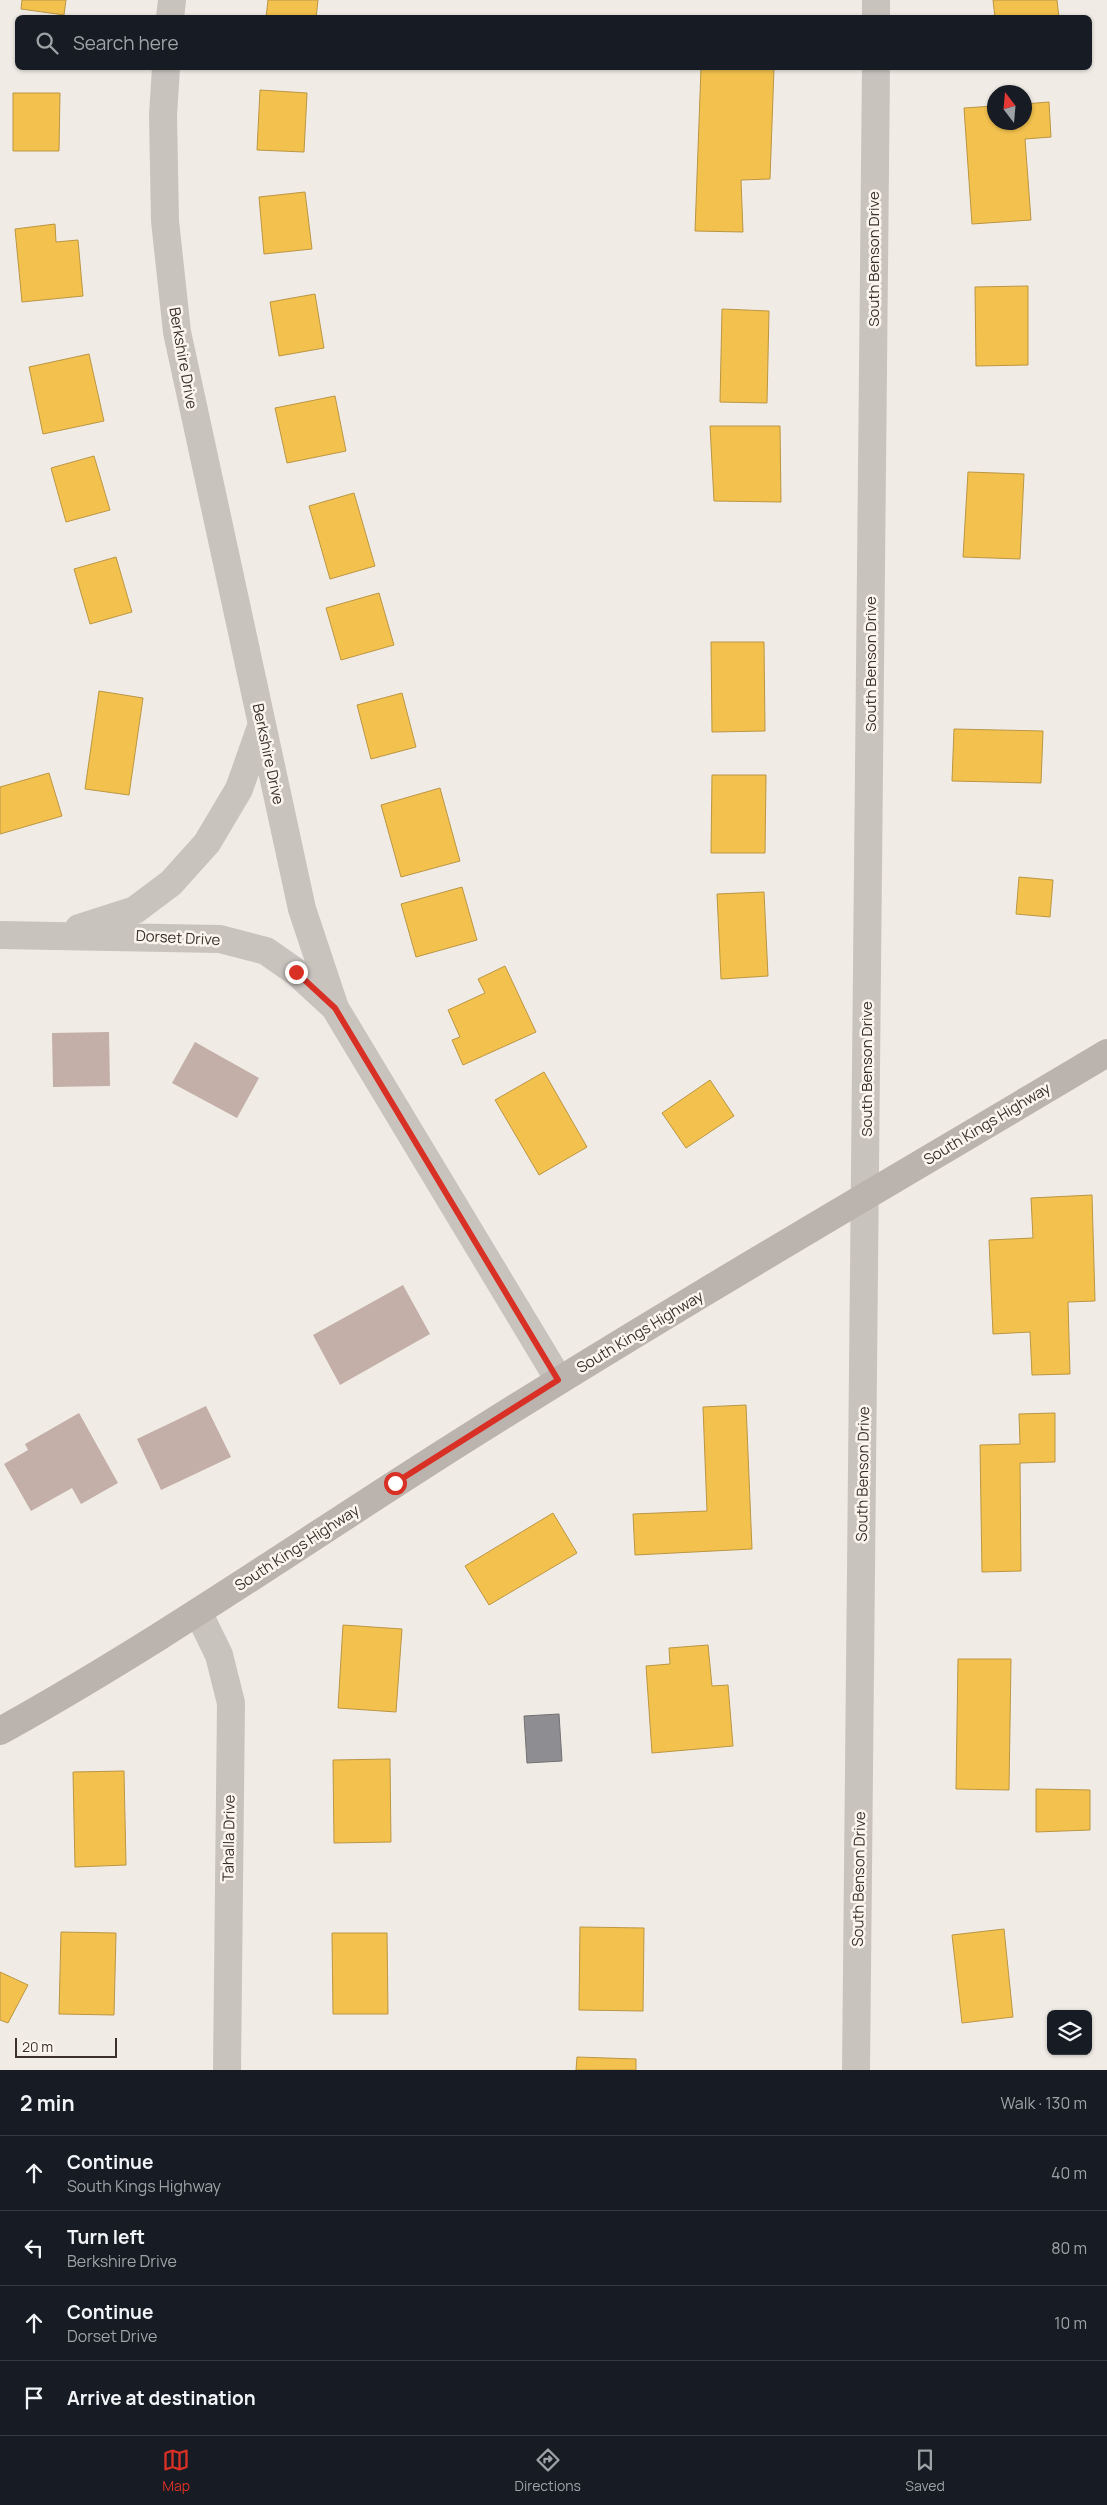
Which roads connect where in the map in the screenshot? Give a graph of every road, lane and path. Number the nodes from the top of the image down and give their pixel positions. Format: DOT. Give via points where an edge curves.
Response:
graph roads {
  1 [pos="172,0"];
  2 [pos="876,0"];
  3 [pos="170,15"];
  4 [pos="876,15"];
  5 [pos="166,70"];
  6 [pos="876,70"];
  7 [pos="262,724"];
  8 [pos="0,935"];
  9 [pos="59,935"];
  10 [pos="335,1008"];
  11 [pos="1107,1053"];
  12 [pos="866,1196"];
  13 [pos="558,1380"];
  14 [pos="198,1612"];
  15 [pos="0,1731"];
  16 [pos="227,2070"];
  17 [pos="856,2070"];
  1 -- 3 [label="street"];
  2 -- 4 [label="street"];
  5 -- 7 [label="street, Berkshire Drive" via="163,115 165,221 176,332"];
  6 -- 12 [label="street, South Benson Drive"];
  7 -- 9 [label="street, Dorset Drive" via="240,789 207,843 171,883 135,910"];
  7 -- 10 [label="street, Berkshire Drive" via="302,909"];
  8 -- 9 [label="street, Dorset Drive"];
  9 -- 10 [label="street, Dorset Drive" via="220,939 266,951 296,972"];
  10 -- 13 [label="street, Berkshire Drive"];
  11 -- 12 [label="main road, South Kings Highway"];
  12 -- 13 [label="main road, South Kings Highway"];
  12 -- 17 [label="street, South Benson Drive"];
  13 -- 14 [label="main road, South Kings Highway"];
  14 -- 15 [label="main road, South Kings Highway"];
  14 -- 16 [label="street, Tahalla Drive" via="218,1655 230,1704"];
}
